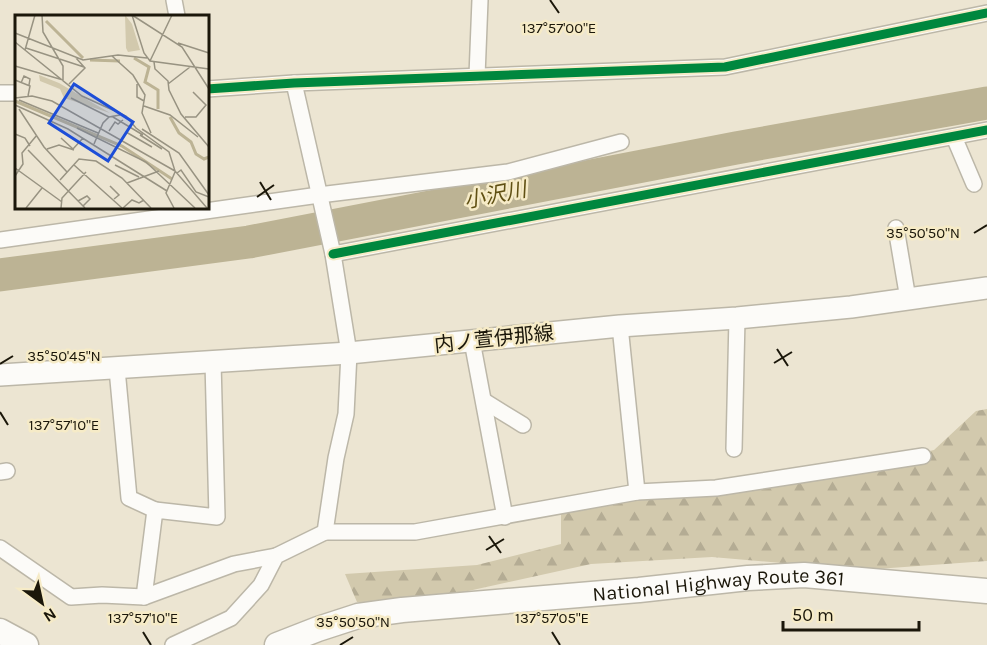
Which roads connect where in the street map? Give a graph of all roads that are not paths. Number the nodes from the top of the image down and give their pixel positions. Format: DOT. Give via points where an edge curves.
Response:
graph roads {
  1 [pos="174,0"];
  2 [pos="480,0"];
  3 [pos="987,13"];
  4 [pos="177,15"];
  5 [pos="477,76"];
  6 [pos="294,83"];
  7 [pos="208,89"];
  8 [pos="987,130"];
  9 [pos="954,137"];
  10 [pos="621,142"];
  11 [pos="974,184"];
  12 [pos="319,195"];
  13 [pos="896,228"];
  14 [pos="0,240"];
  15 [pos="332,252"];
  16 [pos="987,288"];
  17 [pos="908,299"];
  18 [pos="737,318"];
  19 [pos="620,326"];
  20 [pos="472,341"];
  21 [pos="350,353"];
  22 [pos="213,362"];
  23 [pos="117,369"];
  24 [pos="0,375"];
  25 [pos="483,401"];
  26 [pos="524,425"];
  27 [pos="734,449"];
  28 [pos="923,456"];
  29 [pos="637,492"];
  30 [pos="155,510"];
  31 [pos="505,517"];
  32 [pos="325,532"];
  33 [pos="0,548"];
  34 [pos="276,556"];
  35 [pos="987,591"];
  36 [pos="144,597"];
  37 [pos="0,631"];
  38 [pos="26,645"];
  39 [pos="172,645"];
  40 [pos="277,645"];
  1 -- 4 [label="street"];
  2 -- 5 [label="street"];
  3 -- 5 [label="street" via="725,66"];
  5 -- 6 [label="street"];
  6 -- 7 [label="street"];
  6 -- 12 [label="street"];
  8 -- 9 [label="street"];
  9 -- 11 [label="street"];
  9 -- 15 [label="street"];
  10 -- 12 [label="street" via="508,172"];
  12 -- 14 [label="street"];
  12 -- 15 [label="street"];
  13 -- 17 [label="street"];
  15 -- 21 [label="street"];
  16 -- 17 [label="main road, 内ノ萱伊那線"];
  17 -- 18 [label="main road, 内ノ萱伊那線"];
  18 -- 19 [label="main road, 内ノ萱伊那線"];
  18 -- 27 [label="street"];
  19 -- 20 [label="main road, 内ノ萱伊那線"];
  19 -- 29 [label="street"];
  20 -- 21 [label="main road, 内ノ萱伊那線"];
  20 -- 25 [label="street"];
  21 -- 22 [label="main road, 内ノ萱伊那線"];
  21 -- 32 [label="street" via="346,414"];
  22 -- 23 [label="main road, 内ノ萱伊那線"];
  22 -- 30 [label="street" via="217,517"];
  23 -- 24 [label="main road, 内ノ萱伊那線"];
  23 -- 30 [label="street" via="129,498"];
  25 -- 26 [label="street"];
  25 -- 31 [label="street"];
  28 -- 29 [label="street" via="716,488"];
  29 -- 31 [label="street"];
  30 -- 36 [label="street"];
  31 -- 32 [label="street" via="415,532"];
  32 -- 34 [label="street"];
  33 -- 36 [label="street" via="71,597"];
  34 -- 36 [label="street" via="234,564"];
  34 -- 39 [label="street" via="261,585 231,618"];
  35 -- 40 [label="highway, National Highway Route 361" via="804,575 748,578 358,616"];
  37 -- 38 [label="highway"];
}
